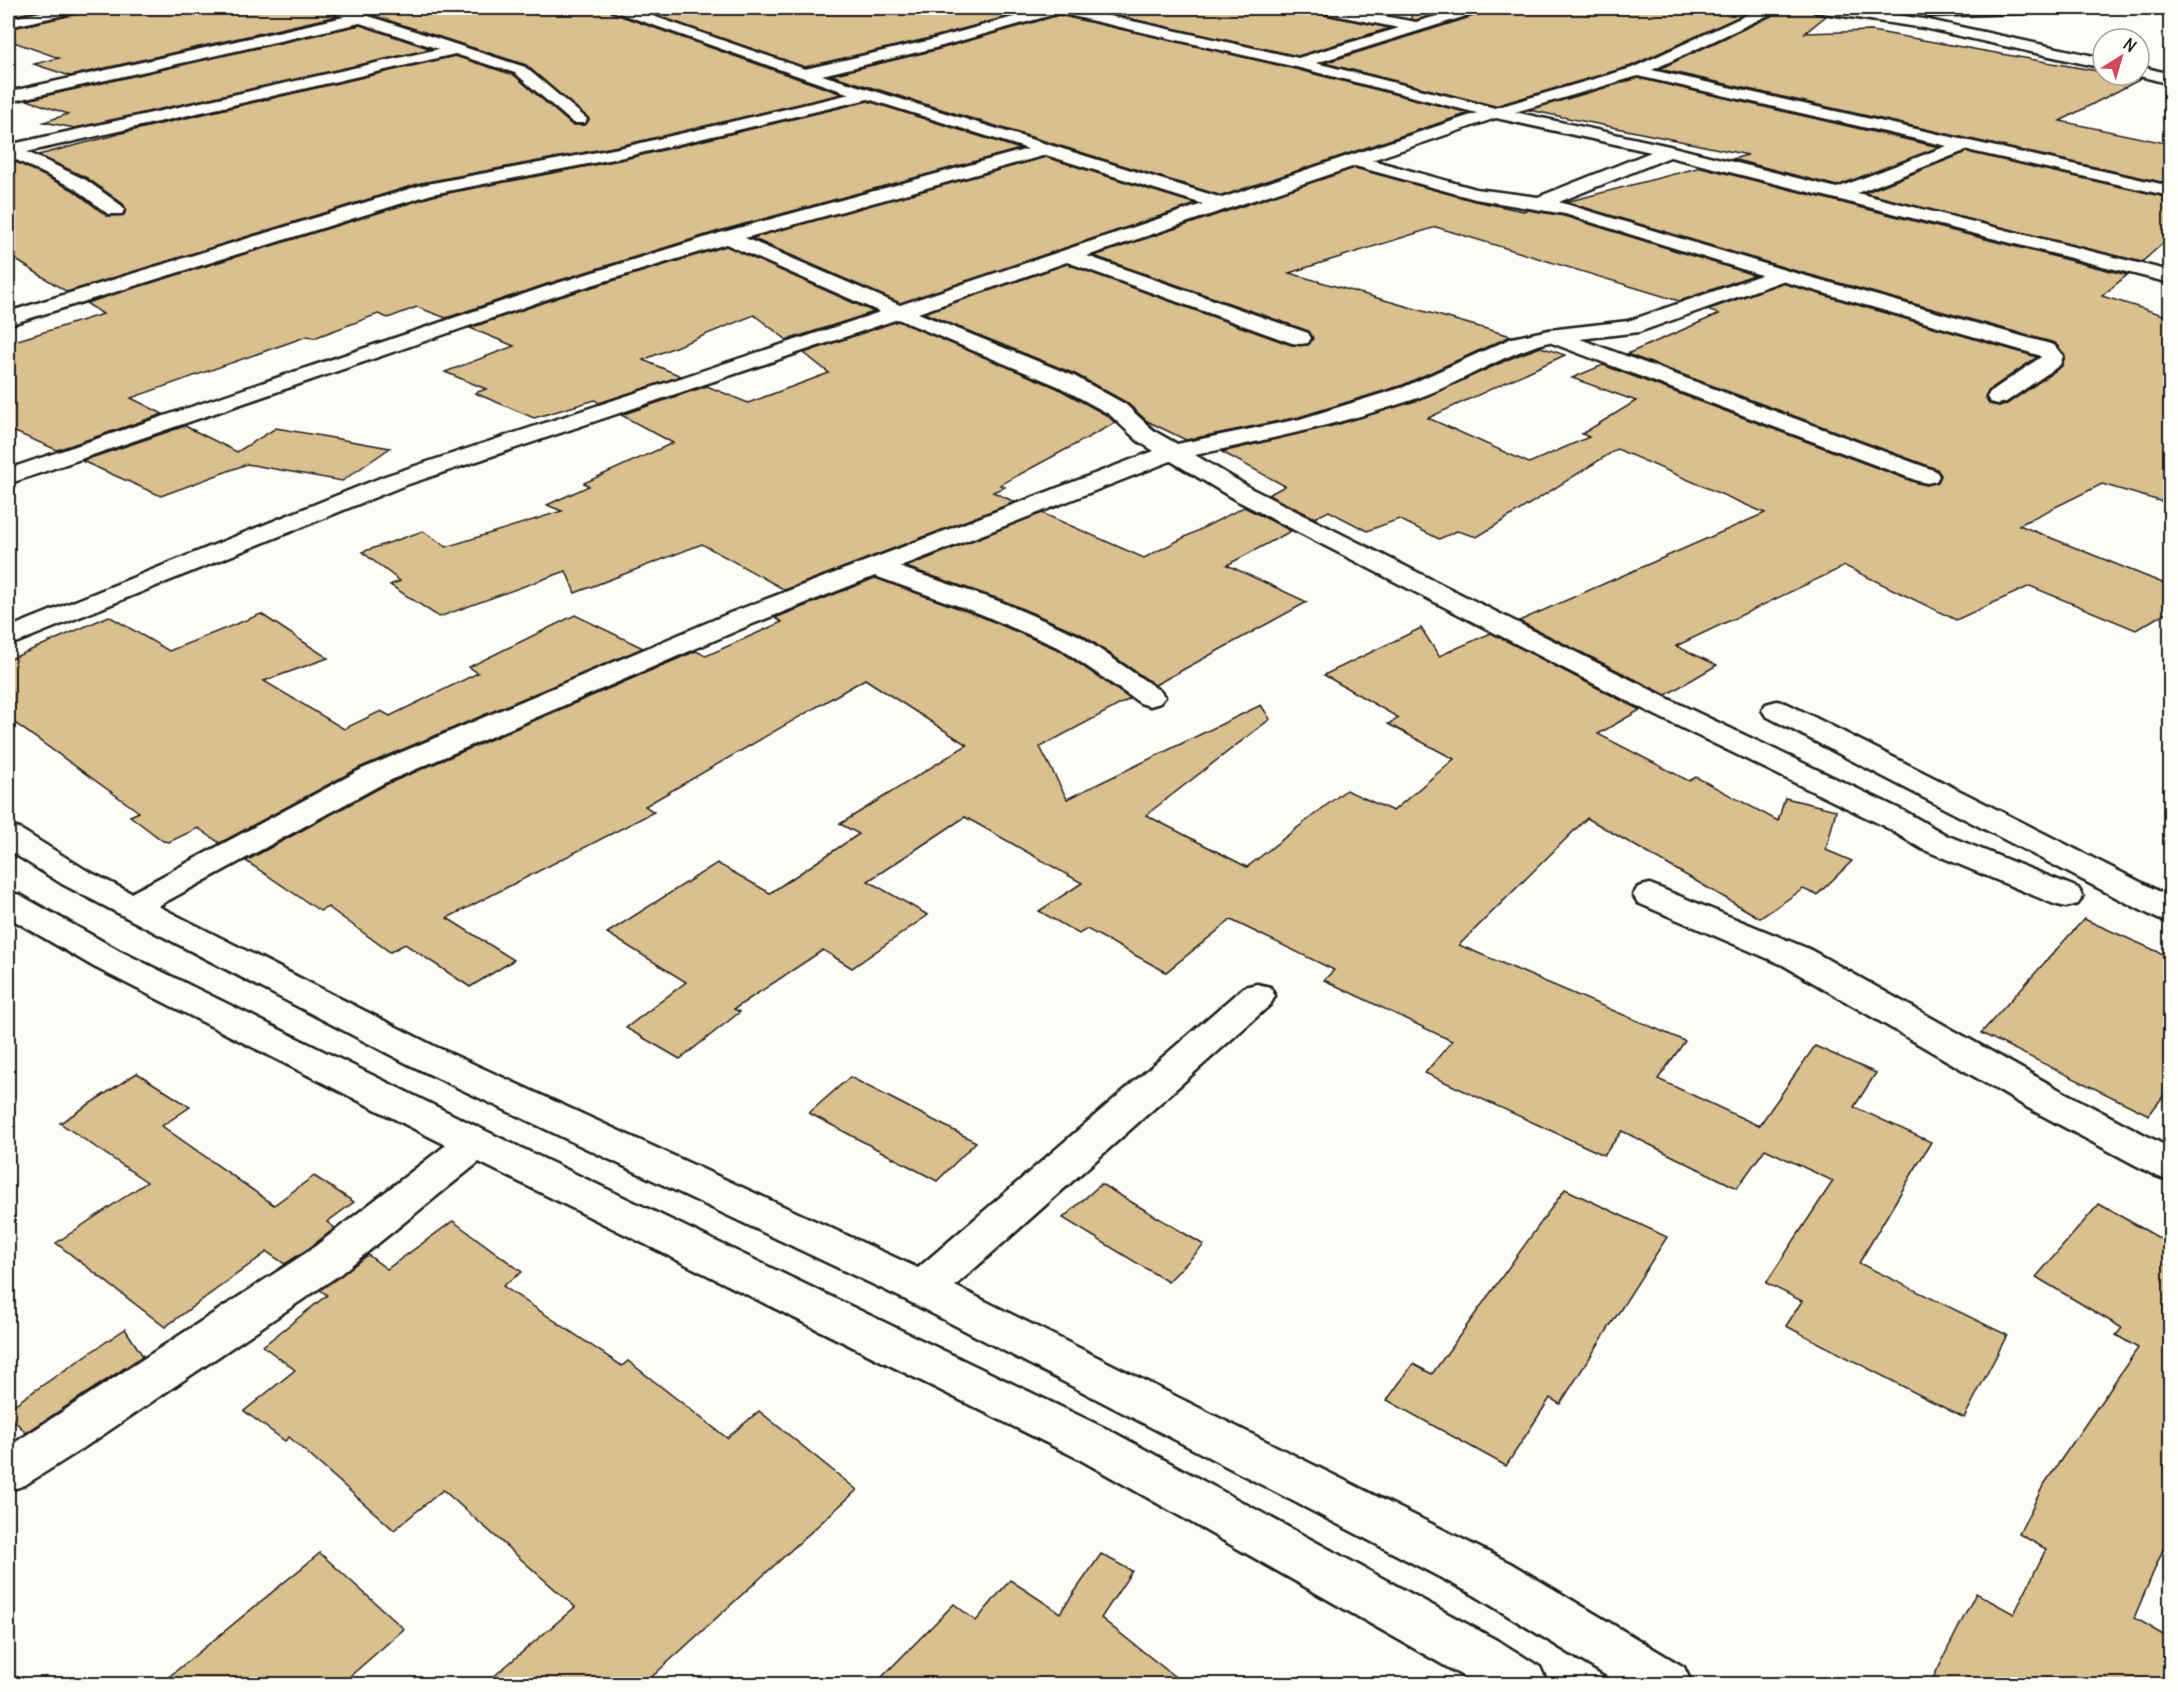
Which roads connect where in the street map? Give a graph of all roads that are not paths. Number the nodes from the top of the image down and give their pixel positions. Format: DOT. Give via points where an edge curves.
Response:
graph roads {
  1 [pos="77,8"];
  2 [pos="329,8"];
  3 [pos="618,8"];
  4 [pos="1059,8"];
  5 [pos="1319,8"];
  6 [pos="1477,8"];
  7 [pos="1772,8"];
  8 [pos="1816,8"];
  9 [pos="2048,8"];
  10 [pos="1874,14"];
  11 [pos="361,18"];
  12 [pos="8,23"];
  13 [pos="1415,27"];
  14 [pos="457,49"];
  15 [pos="2091,60"];
  16 [pos="1298,63"];
  17 [pos="1637,71"];
  18 [pos="804,74"];
  19 [pos="2151,74"];
  20 [pos="2170,79"];
  21 [pos="869,94"];
  22 [pos="8,97"];
  23 [pos="1495,113"];
  24 [pos="579,118"];
  25 [pos="1968,144"];
  26 [pos="8,150"];
  27 [pos="1045,150"];
  28 [pos="1669,150"];
  29 [pos="1354,160"];
  30 [pos="2170,190"];
  31 [pos="1838,194"];
  32 [pos="1540,203"];
  33 [pos="1221,204"];
  34 [pos="115,210"];
  35 [pos="727,237"];
  36 [pos="1068,256"];
  37 [pos="1781,274"];
  38 [pos="2170,277"];
  39 [pos="898,312"];
  40 [pos="8,319"];
  41 [pos="1549,336"];
  42 [pos="1300,338"];
  43 [pos="1998,397"];
  44 [pos="1175,452"];
  45 [pos="1927,476"];
  46 [pos="8,477"];
  47 [pos="875,567"];
  48 [pos="8,638"];
  49 [pos="1150,697"];
  50 [pos="1777,710"];
  51 [pos="8,836"];
  52 [pos="1650,896"];
  53 [pos="2066,896"];
  54 [pos="8,903"];
  55 [pos="133,906"];
  56 [pos="2170,911"];
  57 [pos="1257,996"];
  58 [pos="476,1143"];
  59 [pos="2170,1166"];
  60 [pos="923,1289"];
  61 [pos="8,1471"];
  62 [pos="1522,1684"];
  63 [pos="1666,1684"];
  1 -- 12 [label="street"];
  2 -- 11 [label="street"];
  3 -- 18 [label="street"];
  4 -- 16 [label="street"];
  4 -- 18 [label="street" via="930,45"];
  5 -- 13 [label="street"];
  6 -- 13 [label="street"];
  7 -- 17 [label="street"];
  8 -- 10 [label="street"];
  9 -- 10 [label="street"];
  10 -- 15 [label="street"];
  11 -- 14 [label="street"];
  11 -- 22 [label="street"];
  13 -- 16 [label="street"];
  14 -- 24 [label="street" via="520,70"];
  14 -- 26 [label="street"];
  16 -- 23 [label="street"];
  17 -- 23 [label="street"];
  17 -- 25 [label="street"];
  18 -- 21 [label="street"];
  19 -- 20 [label="street"];
  21 -- 27 [label="street"];
  21 -- 40 [label="street" via="624,152 428,189"];
  23 -- 28 [label="street"];
  23 -- 29 [label="street"];
  25 -- 30 [label="street"];
  25 -- 31 [label="street"];
  26 -- 34 [label="street" via="80,184"];
  27 -- 33 [label="street"];
  27 -- 35 [label="street"];
  28 -- 31 [label="street"];
  28 -- 32 [label="street"];
  29 -- 32 [label="street" via="1475,194"];
  29 -- 33 [label="street"];
  31 -- 38 [label="street"];
  32 -- 37 [label="street"];
  33 -- 36 [label="street"];
  35 -- 39 [label="street"];
  35 -- 46 [label="street" via="530,299"];
  36 -- 39 [label="street"];
  36 -- 42 [label="street"];
  37 -- 41 [label="street" via="1631,327"];
  37 -- 43 [label="street" via="2046,350 2052,356 2052,360"];
  39 -- 44 [label="street" via="1066,381 1117,409 1146,436"];
  39 -- 48 [label="street" via="394,481"];
  41 -- 44 [label="street" via="1520,343 1412,392 1305,425"];
  41 -- 45 [label="street"];
  44 -- 47 [label="street"];
  44 -- 53 [label="street" via="1243,494 1665,708 1814,778 1934,842"];
  47 -- 49 [label="street" via="991,608 1070,642"];
  47 -- 55 [label="street" via="740,619 373,776"];
  50 -- 56 [label="street"];
  51 -- 55 [label="street" via="74,877"];
  52 -- 59 [label="street" via="1796,957"];
  54 -- 58 [label="street" via="107,959"];
  55 -- 60 [label="street" via="421,1055"];
  57 -- 60 [label="street"];
  58 -- 61 [label="street" via="324,1263"];
  58 -- 62 [label="street" via="1095,1445"];
  60 -- 63 [label="street" via="1492,1578"];
}
